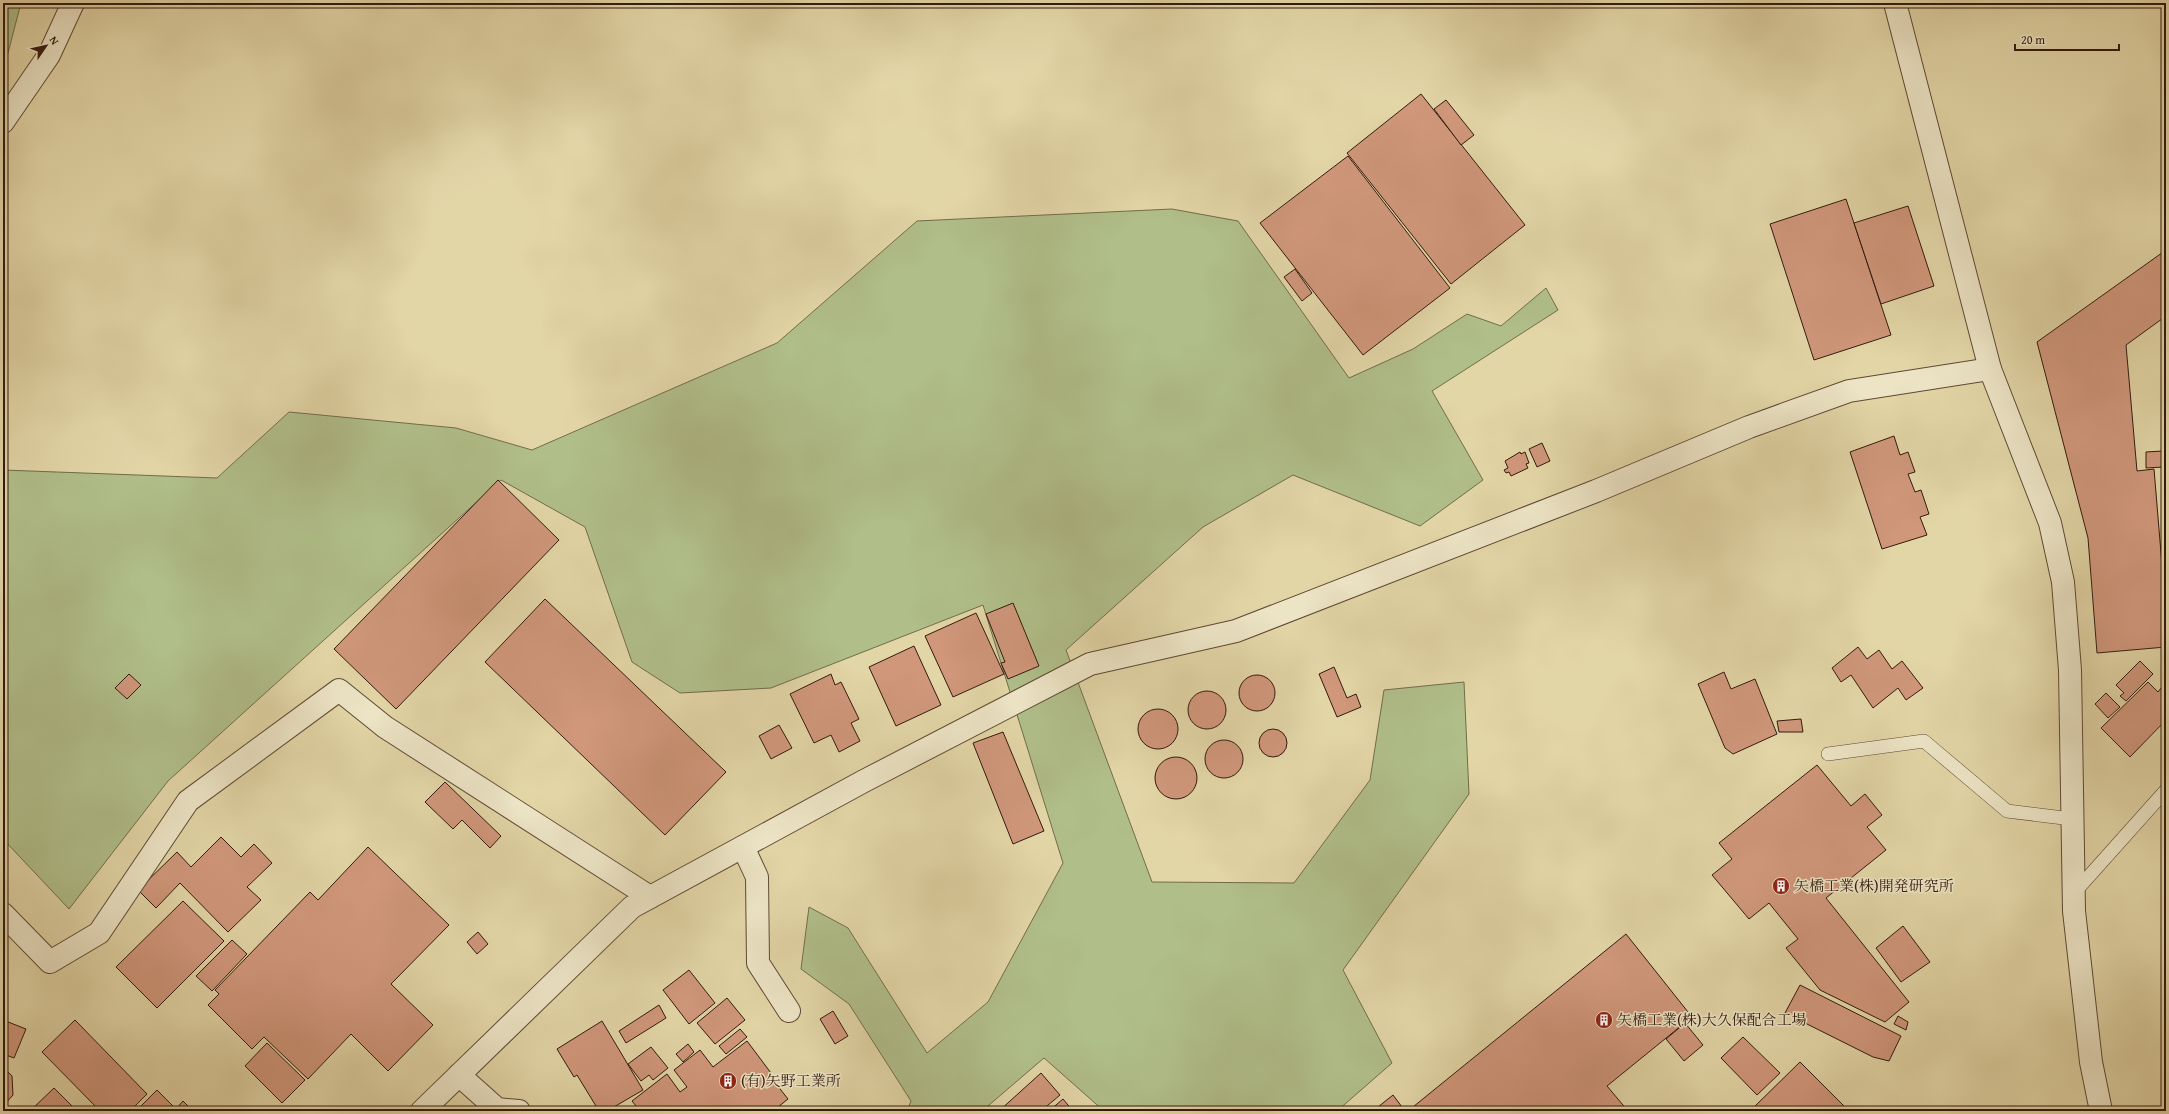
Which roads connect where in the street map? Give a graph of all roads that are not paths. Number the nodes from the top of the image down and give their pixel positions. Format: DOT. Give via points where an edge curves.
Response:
graph roads {
  1 [pos="72,3"];
  2 [pos="1894,3"];
  3 [pos="3,122"];
  4 [pos="1990,369"];
  5 [pos="1828,754"];
  6 [pos="2166,790"];
  7 [pos="2072,819"];
  8 [pos="743,847"];
  9 [pos="2074,893"];
  10 [pos="650,897"];
  11 [pos="3,914"];
  12 [pos="789,1011"];
  13 [pos="459,1075"];
  14 [pos="496,1110"];
  15 [pos="422,1111"];
  16 [pos="519,1111"];
  17 [pos="2101,1111"];
  1 -- 3 [label="street" via="49,55"];
  2 -- 4 [label="street"];
  4 -- 7 [label="street" via="2050,523 2063,582 2070,670"];
  4 -- 8 [label="street" via="1849,391 1749,427 1596,491 1236,631 1090,664"];
  5 -- 7 [label="lane" via="1924,741 2007,810"];
  6 -- 9 [label="lane"];
  7 -- 9 [label="street"];
  8 -- 10 [label="street"];
  8 -- 12 [label="street" via="757,877 758,964"];
  9 -- 17 [label="street" via="2091,1062"];
  10 -- 11 [label="street" via="386,727 338,690 188,801 99,934 50,962"];
  10 -- 13 [label="street" via="632,907"];
  13 -- 14 [label="street"];
  13 -- 15 [label="street"];
  14 -- 16 [label="street"];
}
